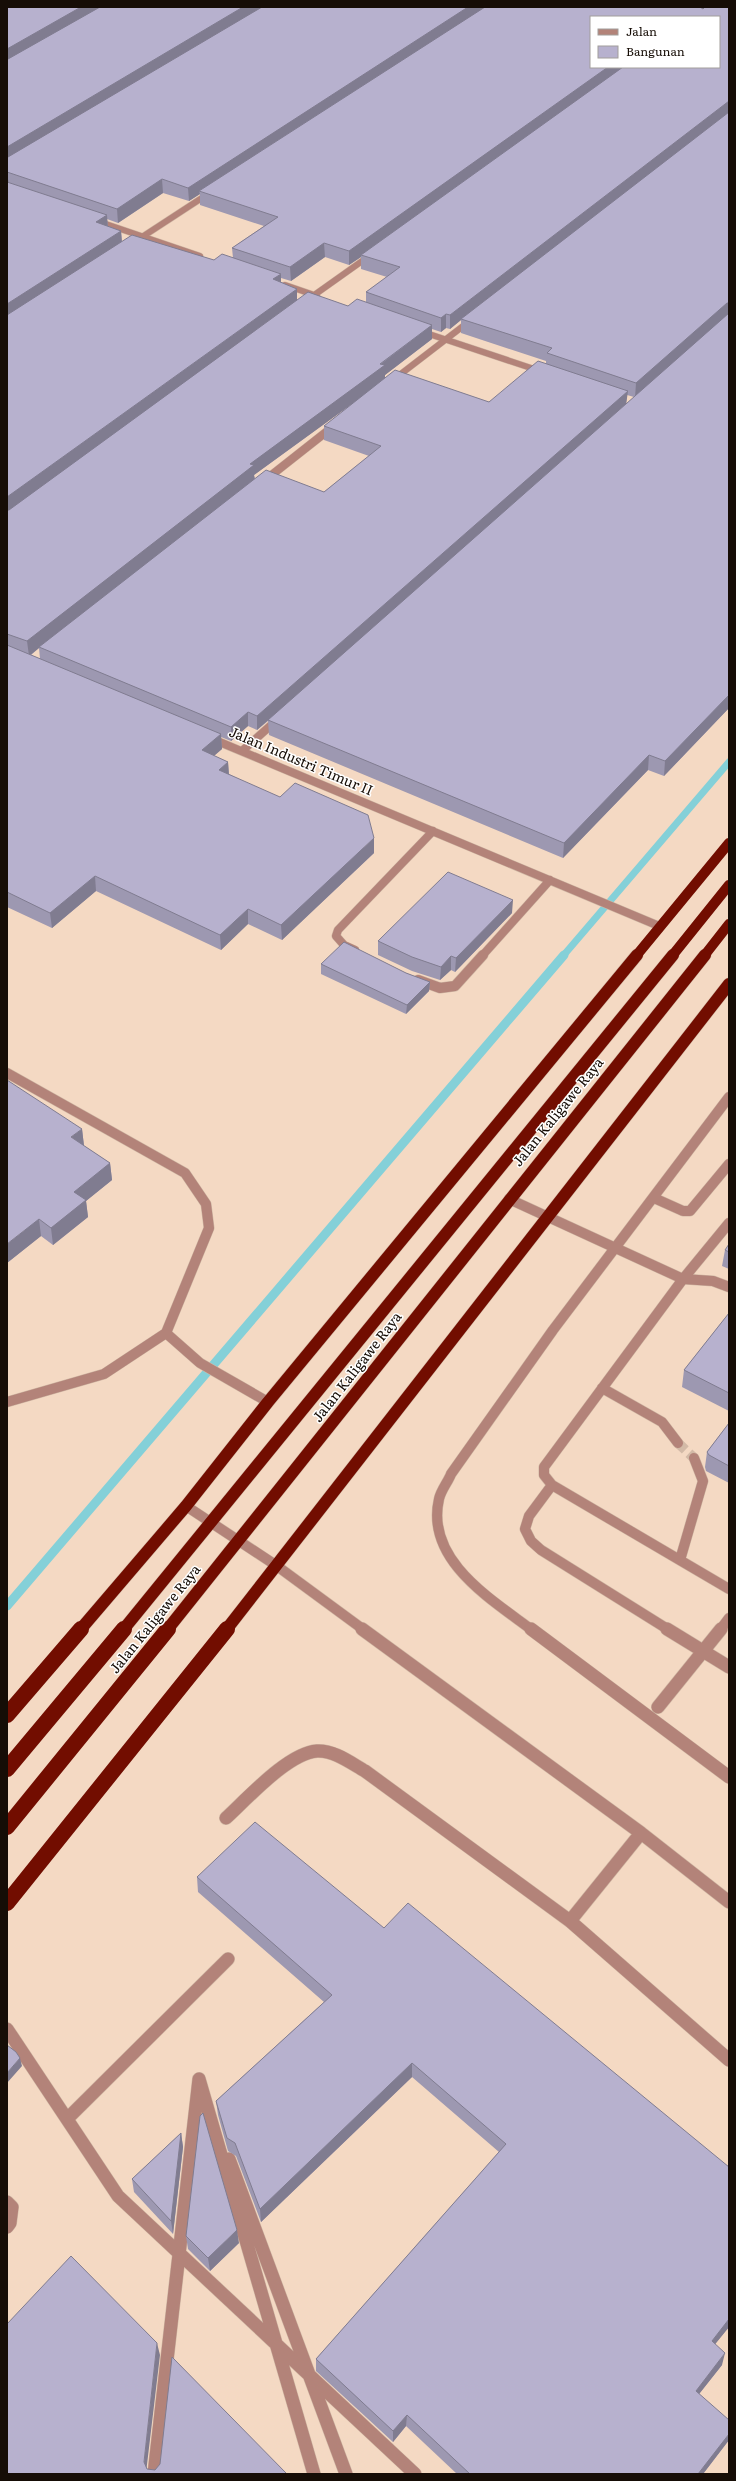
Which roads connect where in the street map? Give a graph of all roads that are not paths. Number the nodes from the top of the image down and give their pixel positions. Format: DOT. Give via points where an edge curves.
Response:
graph roads {
  1 [pos="216,189"];
  2 [pos="90,218"];
  3 [pos="143,236"];
  4 [pos="130,245"];
  5 [pos="379,248"];
  6 [pos="210,259"];
  7 [pos="277,282"];
  8 [pos="314,295"];
  9 [pos="321,297"];
  10 [pos="295,309"];
  11 [pos="476,316"];
  12 [pos="409,327"];
  13 [pos="445,340"];
  14 [pos="548,374"];
  15 [pos="389,384"];
  16 [pos="345,418"];
  17 [pos="256,486"];
  18 [pos="284,714"];
  19 [pos="198,732"];
  20 [pos="242,751"];
  21 [pos="433,831"];
  22 [pos="729,843"];
  23 [pos="550,880"];
  24 [pos="729,885"];
  25 [pos="729,924"];
  26 [pos="659,926"];
  27 [pos="364,955"];
  28 [pos="411,977"];
  29 [pos="729,984"];
  30 [pos="7,1073"];
  31 [pos="728,1098"];
  32 [pos="729,1164"];
  33 [pos="654,1198"];
  34 [pos="509,1199"];
  35 [pos="547,1216"];
  36 [pos="729,1223"];
  37 [pos="616,1248"];
  38 [pos="683,1279"];
  39 [pos="729,1287"];
  40 [pos="166,1333"];
  41 [pos="602,1388"];
  42 [pos="7,1402"];
  43 [pos="268,1402"];
  44 [pos="678,1444"];
  45 [pos="694,1458"];
  46 [pos="552,1485"];
  47 [pos="186,1506"];
  48 [pos="212,1522"];
  49 [pos="239,1541"];
  50 [pos="680,1560"];
  51 [pos="277,1566"];
  52 [pos="729,1589"];
  53 [pos="729,1618"];
  54 [pos="704,1652"];
  55 [pos="729,1667"];
  56 [pos="658,1707"];
  57 [pos="7,1715"];
  58 [pos="7,1769"];
  59 [pos="729,1777"];
  60 [pos="226,1818"];
  61 [pos="7,1827"];
  62 [pos="641,1834"];
  63 [pos="729,1902"];
  64 [pos="7,1904"];
  65 [pos="570,1920"];
  66 [pos="228,1959"];
  67 [pos="7,2029"];
  68 [pos="729,2060"];
  69 [pos="200,2079"];
  70 [pos="68,2118"];
  71 [pos="7,2202"];
  72 [pos="7,2227"];
  73 [pos="154,2474"];
  74 [pos="314,2474"];
  75 [pos="346,2474"];
  76 [pos="415,2474"];
  1 -- 3 [label="lane"];
  2 -- 3 [label="lane"];
  3 -- 4 [label="lane"];
  3 -- 6 [label="lane"];
  5 -- 8 [label="lane"];
  7 -- 8 [label="lane"];
  8 -- 9 [label="lane"];
  8 -- 10 [label="lane"];
  11 -- 13 [label="lane"];
  12 -- 13 [label="lane"];
  13 -- 14 [label="lane"];
  13 -- 15 [label="lane"];
  16 -- 17 [label="lane"];
  18 -- 20 [label="lane"];
  19 -- 20 [label="lane, Jalan Industri Timur II"];
  20 -- 21 [label="lane, Jalan Industri Timur II"];
  21 -- 23 [label="lane, Jalan Industri Timur II"];
  21 -- 27 [label="lane" via="338,930 336,936 344,945"];
  22 -- 26 [label="highway"];
  23 -- 26 [label="lane, Jalan Industri Timur II"];
  23 -- 28 [label="lane" via="454,986 446,989 431,986"];
  24 -- 48 [label="highway, Jalan Kaligawe Raya"];
  25 -- 34 [label="highway, Jalan Kaligawe Raya"];
  26 -- 43 [label="highway"];
  29 -- 35 [label="highway"];
  30 -- 40 [label="lane" via="185,1173 206,1204 209,1228"];
  31 -- 33 [label="lane"];
  32 -- 33 [label="lane" via="690,1211 683,1211"];
  33 -- 37 [label="lane"];
  34 -- 35 [label="lane"];
  34 -- 49 [label="highway, Jalan Kaligawe Raya"];
  35 -- 37 [label="lane"];
  35 -- 51 [label="highway"];
  36 -- 38 [label="lane"];
  37 -- 38 [label="lane"];
  37 -- 59 [label="lane" via="553,1330 452,1474 440,1498 437,1523 444,1550 461,1572 487,1596"];
  38 -- 39 [label="lane" via="713,1282"];
  38 -- 41 [label="lane"];
  40 -- 42 [label="lane" via="104,1374"];
  40 -- 43 [label="lane" via="176,1346 190,1356"];
  41 -- 44 [label="lane" via="662,1422"];
  41 -- 46 [label="lane" via="544,1467 544,1474"];
  43 -- 47 [label="highway"];
  45 -- 50 [label="lane" via="703,1481"];
  46 -- 50 [label="lane"];
  46 -- 54 [label="lane" via="529,1516 525,1529 531,1541 541,1550"];
  47 -- 48 [label="lane"];
  47 -- 57 [label="highway"];
  48 -- 49 [label="lane"];
  48 -- 58 [label="highway, Jalan Kaligawe Raya"];
  49 -- 51 [label="lane"];
  49 -- 61 [label="highway, Jalan Kaligawe Raya"];
  50 -- 52 [label="lane"];
  51 -- 62 [label="lane"];
  51 -- 64 [label="highway"];
  53 -- 54 [label="lane"];
  54 -- 55 [label="lane"];
  54 -- 56 [label="lane"];
  60 -- 65 [label="lane" via="298,1757 316,1751 336,1755 365,1771"];
  62 -- 63 [label="lane"];
  62 -- 65 [label="lane"];
  65 -- 68 [label="lane"];
  66 -- 70 [label="lane"];
  67 -- 70 [label="lane"];
  69 -- 73 [label="lane"];
  69 -- 74 [label="lane"];
  69 -- 75 [label="lane"];
  70 -- 76 [label="lane" via="94,2163 118,2196"];
  71 -- 72 [label="lane" via="12,2207"];
}
